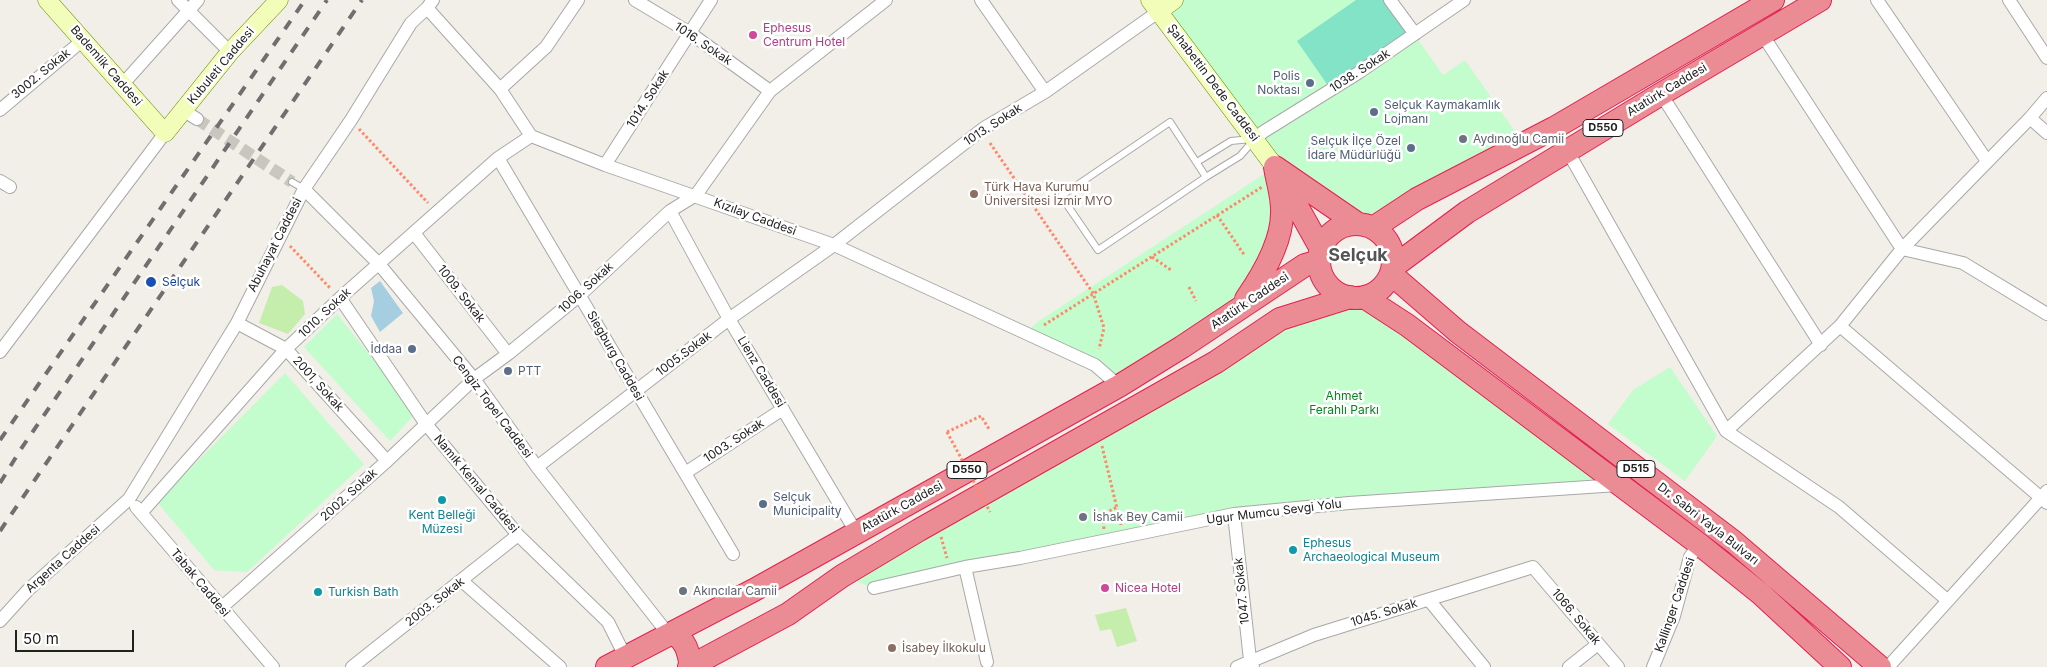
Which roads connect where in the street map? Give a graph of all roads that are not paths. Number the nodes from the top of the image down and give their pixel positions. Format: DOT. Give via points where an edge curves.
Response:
graph roads {
  1 [pos="46,0"];
  2 [pos="178,0"];
  3 [pos="198,0"];
  4 [pos="279,0"];
  5 [pos="578,0"];
  6 [pos="634,0"];
  7 [pos="711,0"];
  8 [pos="886,0"];
  9 [pos="982,0"];
  10 [pos="1174,0"];
  11 [pos="1390,0"];
  12 [pos="1464,0"];
  13 [pos="1773,0"];
  14 [pos="1820,0"];
  15 [pos="1877,0"];
  16 [pos="2009,0"];
  17 [pos="430,4"];
  18 [pos="1154,6"];
  19 [pos="188,10"];
  20 [pos="690,33"];
  21 [pos="1415,34"];
  22 [pos="1762,34"];
  23 [pos="83,40"];
  24 [pos="230,52"];
  25 [pos="2047,58"];
  26 [pos="122,85"];
  27 [pos="500,89"];
  28 [pos="770,91"];
  29 [pos="1045,92"];
  30 [pos="1661,94"];
  31 [pos="2047,98"];
  32 [pos="3,102"];
  33 [pos="2030,118"];
  34 [pos="165,133"];
  35 [pos="2047,134"];
  36 [pos="531,136"];
  37 [pos="1255,139"];
  38 [pos="1567,150"];
  39 [pos="498,158"];
  40 [pos="1986,161"];
  41 [pos="1197,162"];
  42 [pos="605,165"];
  43 [pos="1275,167"];
  44 [pos="1206,177"];
  45 [pos="292,182"];
  46 [pos="304,188"];
  47 [pos="696,196"];
  48 [pos="670,211"];
  49 [pos="1366,226"];
  50 [pos="414,233"];
  51 [pos="834,245"];
  52 [pos="1902,249"];
  53 [pos="1320,255"];
  54 [pos="379,264"];
  55 [pos="1392,270"];
  56 [pos="580,295"];
  57 [pos="1357,297"];
  58 [pos="340,298"];
  59 [pos="1242,306"];
  60 [pos="2047,314"];
  61 [pos="729,319"];
  62 [pos="237,322"];
  63 [pos="1840,326"];
  64 [pos="1822,345"];
  65 [pos="286,349"];
  66 [pos="0,352"];
  67 [pos="508,354"];
  68 [pos="474,379"];
  69 [pos="1119,386"];
  70 [pos="636,391"];
  71 [pos="783,409"];
  72 [pos="426,424"];
  73 [pos="1726,430"];
  74 [pos="387,461"];
  75 [pos="537,467"];
  76 [pos="685,473"];
  77 [pos="1621,484"];
  78 [pos="2045,497"];
  79 [pos="129,499"];
  80 [pos="141,512"];
  81 [pos="1234,514"];
  82 [pos="856,532"];
  83 [pos="518,535"];
  84 [pos="1699,544"];
  85 [pos="733,554"];
  86 [pos="965,567"];
  87 [pos="1533,567"];
  88 [pos="462,581"];
  89 [pos="874,588"];
  90 [pos="1429,600"];
  91 [pos="1947,600"];
  92 [pos="221,608"];
  93 [pos="0,621"];
  94 [pos="669,635"];
  95 [pos="1598,644"];
  96 [pos="987,662"];
  97 [pos="620,664"];
  98 [pos="1251,664"];
  99 [pos="273,667"];
  100 [pos="352,667"];
  101 [pos="560,667"];
  102 [pos="691,667"];
  103 [pos="1237,667"];
  104 [pos="1484,667"];
  105 [pos="1569,667"];
  106 [pos="1618,667"];
  107 [pos="1653,667"];
  108 [pos="1840,667"];
  109 [pos="1880,667"];
  110 [pos="1888,667"];
  1 -- 23 [label="street, Bademlik Caddesi"];
  2 -- 19 [label="street"];
  3 -- 19 [label="street"];
  4 -- 24 [label="street, Kubuleti Caddesi"];
  5 -- 27 [label="street" via="546,47"];
  6 -- 20 [label="street, 1016. Sokak"];
  7 -- 20 [label="street, 1014. Sokak"];
  8 -- 28 [label="street"];
  9 -- 29 [label="street"];
  10 -- 18 [label="street"];
  11 -- 21 [label="street"];
  12 -- 21 [label="street, 1038. Sokak"];
  13 -- 49 [label="highway, Atatürk Caddesi / D550" via="1554,128"];
  14 -- 22 [label="highway, Atatürk Caddesi / D550"];
  15 -- 40 [label="street"];
  16 -- 25 [label="street"];
  17 -- 27 [label="street"];
  17 -- 46 [label="street, Abuhayat Caddesi" via="411,22 351,120"];
  18 -- 29 [label="street, 1013. Sokak"];
  18 -- 37 [label="street, Şahabettin Dede Caddesi"];
  19 -- 24 [label="street"];
  19 -- 26 [label="street"];
  20 -- 28 [label="street, 1016. Sokak"];
  20 -- 42 [label="street, 1014. Sokak"];
  21 -- 37 [label="street, 1038. Sokak"];
  22 -- 30 [label="highway, Atatürk Caddesi / D550"];
  22 -- 52 [label="street"];
  23 -- 26 [label="street, Bademlik Caddesi"];
  23 -- 32 [label="street, 3002. Sokak"];
  24 -- 34 [label="street, Kubuleti Caddesi" via="190,115"];
  26 -- 34 [label="street, Bademlik Caddesi"];
  27 -- 36 [label="street"];
  28 -- 47 [label="street"];
  29 -- 51 [label="street, 1013. Sokak" via="984,128"];
  30 -- 38 [label="highway, Atatürk Caddesi / D550"];
  30 -- 64 [label="street"];
  31 -- 33 [label="street"];
  33 -- 35 [label="street"];
  33 -- 40 [label="street"];
  34 -- 66 [label="street"];
  36 -- 39 [label="street, 1010. Sokak"];
  36 -- 42 [label="street, Kızılay Caddesi"];
  37 -- 41 [label="lane" via="1231,141"];
  37 -- 43 [label="street, Şahabettin Dede Caddesi"];
  37 -- 44 [label="lane" via="1240,156"];
  38 -- 55 [label="highway, Atatürk Caddesi / D550" via="1467,212"];
  38 -- 73 [label="street"];
  39 -- 50 [label="street, 1010. Sokak"];
  39 -- 56 [label="street, Siegburg Caddesi"];
  40 -- 52 [label="street"];
  41 -- 44 [label="lane"];
  41 -- 44 [label="lane" via="1170,122 1061,196 1098,250"];
  42 -- 47 [label="street, Kızılay Caddesi"];
  43 -- 49 [label="highway"];
  43 -- 53 [label="highway"];
  43 -- 59 [label="highway" via="1282,214 1275,245 1260,278"];
  45 -- 46 [label="lane"];
  46 -- 54 [label="street, Cengiz Topel Caddesi"];
  46 -- 62 [label="street, Abuhayat Caddesi"];
  47 -- 48 [label="street, 1006. Sokak"];
  47 -- 51 [label="street, Kızılay Caddesi"];
  48 -- 56 [label="street, 1006. Sokak"];
  48 -- 61 [label="street, Lienz Caddesi"];
  49 -- 53 [label="highway" via="1346,225 1335,230 1326,239"];
  49 -- 55 [label="highway" via="1383,235 1389,244 1393,255"];
  50 -- 54 [label="street, 1010. Sokak"];
  50 -- 67 [label="street, 1009. Sokak"];
  51 -- 61 [label="street, 1005.Sokak"];
  51 -- 69 [label="street, Kızılay Caddesi" via="1094,365"];
  52 -- 60 [label="street" via="1963,263"];
  52 -- 63 [label="street"];
  53 -- 57 [label="highway" via="1322,274 1328,285 1338,293"];
  53 -- 59 [label="highway, Atatürk Caddesi / D550"];
  54 -- 58 [label="street, 1010. Sokak"];
  54 -- 68 [label="street, Cengiz Topel Caddesi"];
  55 -- 57 [label="highway" via="1380,289"];
  55 -- 109 [label="highway, Dr. Sabri Yayla Bulvarı / D515" via="1458,332 1734,542"];
  56 -- 67 [label="street, 1006. Sokak"];
  56 -- 70 [label="street, Siegburg Caddesi"];
  57 -- 77 [label="highway, Dr. Sabri Yayla Bulvarı / D515" via="1407,325"];
  57 -- 102 [label="highway, D550" via="1280,319 1216,362 919,530 842,576 788,614"];
  58 -- 65 [label="street, 1010. Sokak"];
  58 -- 72 [label="street, Namık Kemal Caddesi"];
  59 -- 69 [label="highway, Atatürk Caddesi / D550"];
  61 -- 70 [label="street, 1005.Sokak"];
  61 -- 71 [label="street, Lienz Caddesi"];
  62 -- 65 [label="street, 2001, Sokak"];
  62 -- 79 [label="street, Abuhayat Caddesi"];
  63 -- 64 [label="street"];
  63 -- 78 [label="street"];
  64 -- 73 [label="street"];
  65 -- 74 [label="street, 2001, Sokak"];
  65 -- 80 [label="street, 1010. Sokak"];
  67 -- 68 [label="street, 1006. Sokak"];
  68 -- 72 [label="street, 2002. Sokak"];
  68 -- 75 [label="street, Cengiz Topel Caddesi"];
  69 -- 82 [label="highway, Atatürk Caddesi / D550"];
  70 -- 75 [label="street, 1005.Sokak"];
  70 -- 76 [label="street, Siegburg Caddesi"];
  71 -- 76 [label="street, 1003. Sokak"];
  71 -- 82 [label="street, Lienz Caddesi"];
  72 -- 74 [label="street, 2002. Sokak"];
  72 -- 83 [label="street, Namık Kemal Caddesi"];
  73 -- 91 [label="street" via="1839,507"];
  74 -- 92 [label="street, 2002. Sokak"];
  75 -- 94 [label="street, Cengiz Topel Caddesi"];
  76 -- 85 [label="street, Siegburg Caddesi"];
  77 -- 81 [label="street, Ugur Mumcu Sevgi Yolu" via="1349,502"];
  77 -- 84 [label="highway, Dr. Sabri Yayla Bulvarı / D515"];
  78 -- 91 [label="street"];
  79 -- 80 [label="street, Tabak Caddesi"];
  79 -- 93 [label="street, Argenta Caddesi" via="28,590"];
  80 -- 92 [label="street, Tabak Caddesi"];
  81 -- 86 [label="street, Ugur Mumcu Sevgi Yolu"];
  81 -- 98 [label="street, 1047. Sokak"];
  82 -- 94 [label="highway, Atatürk Caddesi / D550"];
  83 -- 88 [label="street, 2003. Sokak"];
  83 -- 97 [label="street, Namık Kemal Caddesi" via="608,622"];
  84 -- 107 [label="street, Kallinger Caddesi" via="1690,557 1674,616"];
  84 -- 108 [label="highway, Dr. Sabri Yayla Bulvarı / D515" via="1761,594"];
  86 -- 89 [label="street, Ugur Mumcu Sevgi Yolu"];
  86 -- 96 [label="street"];
  87 -- 90 [label="street, 1045. Sokak"];
  87 -- 95 [label="street, 1066. Sokak"];
  88 -- 100 [label="street, 2003. Sokak"];
  88 -- 101 [label="street"];
  90 -- 98 [label="street, 1045. Sokak" via="1314,635"];
  90 -- 104 [label="street"];
  91 -- 110 [label="street"];
  92 -- 99 [label="street, Tabak Caddesi"];
  94 -- 97 [label="highway, Atatürk Caddesi / D550"];
  94 -- 102 [label="highway" via="683,639"];
  95 -- 105 [label="street"];
  95 -- 106 [label="street, 1066. Sokak"];
  98 -- 103 [label="street, 1045. Sokak"];
}
